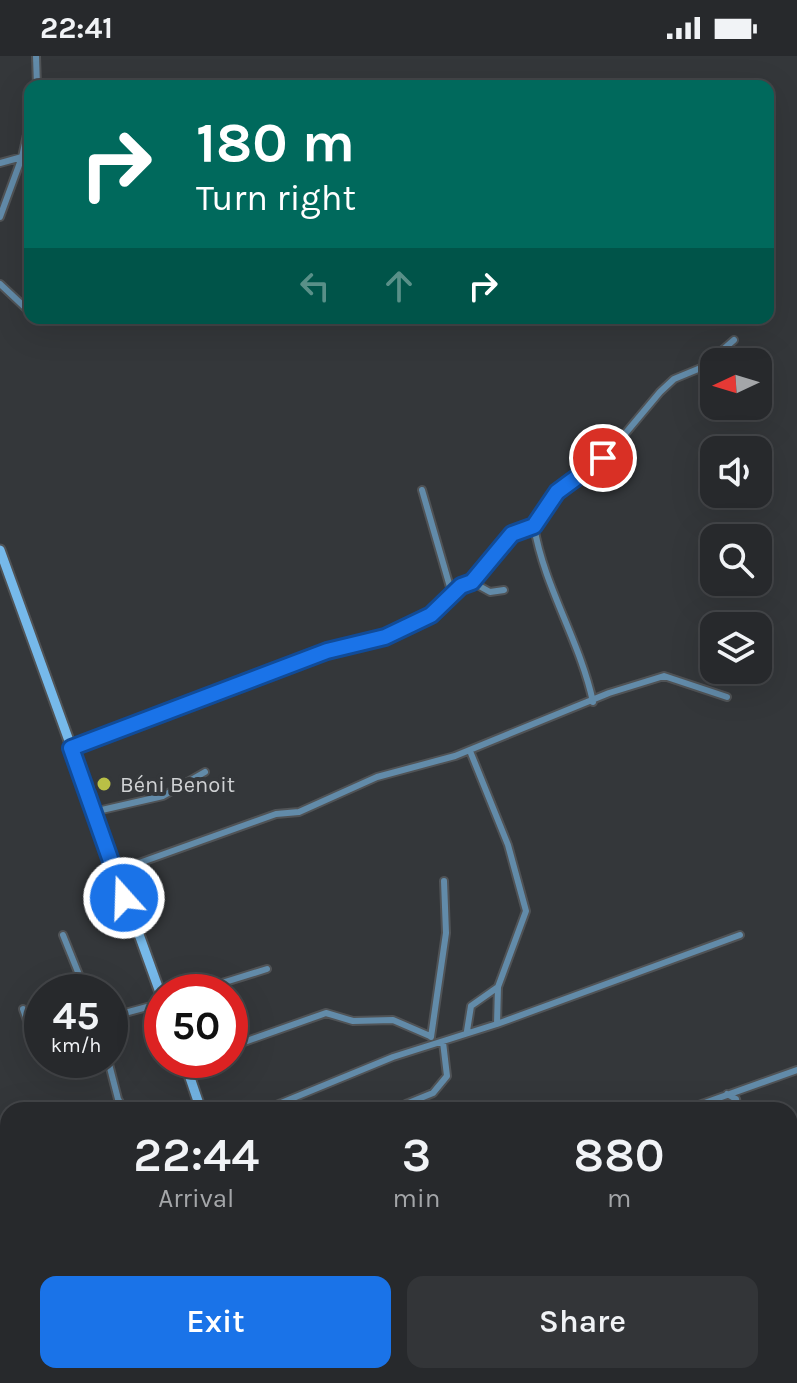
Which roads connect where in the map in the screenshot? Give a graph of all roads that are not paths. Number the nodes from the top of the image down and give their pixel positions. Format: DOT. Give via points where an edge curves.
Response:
graph roads {
  1 [pos="36,56"];
  2 [pos="37,80"];
  3 [pos="24,151"];
  4 [pos="22,157"];
  5 [pos="0,163"];
  6 [pos="0,217"];
  7 [pos="0,284"];
  8 [pos="24,306"];
  9 [pos="734,340"];
  10 [pos="422,490"];
  11 [pos="534,526"];
  12 [pos="0,550"];
  13 [pos="472,582"];
  14 [pos="504,590"];
  15 [pos="452,594"];
  16 [pos="727,697"];
  17 [pos="593,702"];
  18 [pos="71,748"];
  19 [pos="470,751"];
  20 [pos="205,772"];
  21 [pos="93,812"];
  22 [pos="114,873"];
  23 [pos="444,881"];
  24 [pos="63,935"];
  25 [pos="740,935"];
  26 [pos="267,969"];
  27 [pos="79,974"];
  28 [pos="152,974"];
  29 [pos="248,975"];
  30 [pos="498,987"];
  31 [pos="497,1024"];
  32 [pos="467,1031"];
  33 [pos="430,1036"];
  34 [pos="248,1041"];
  35 [pos="443,1042"];
  36 [pos="432,1044"];
  37 [pos="797,1071"];
  38 [pos="113,1078"];
  39 [pos="192,1078"];
  40 [pos="727,1094"];
  41 [pos="120,1102"];
  42 [pos="199,1102"];
  43 [pos="284,1102"];
  44 [pos="411,1102"];
  45 [pos="706,1102"];
  46 [pos="737,1102"];
  1 -- 2 [label="street"];
  3 -- 4 [label="street"];
  4 -- 5 [label="street"];
  4 -- 6 [label="street"];
  7 -- 8 [label="street"];
  9 -- 11 [label="street" via="703,367 674,379 660,392 609,453 557,492"];
  10 -- 15 [label="street"];
  11 -- 13 [label="street" via="512,534"];
  11 -- 17 [label="street"];
  12 -- 18 [label="main road"];
  13 -- 14 [label="street" via="490,592"];
  13 -- 15 [label="street"];
  15 -- 18 [label="street" via="439,611 385,637 327,651"];
  16 -- 17 [label="street" via="664,676"];
  17 -- 19 [label="street"];
  18 -- 21 [label="main road"];
  19 -- 22 [label="street" via="377,777 299,812 276,814"];
  19 -- 30 [label="street" via="508,845 526,911"];
  20 -- 21 [label="street" via="163,796"];
  21 -- 22 [label="main road"];
  22 -- 28 [label="main road"];
  23 -- 33 [label="street" via="442,978"];
  24 -- 27 [label="street"];
  25 -- 31 [label="street"];
  26 -- 29 [label="street"];
  30 -- 31 [label="street"];
  30 -- 32 [label="street" via="471,1006"];
  31 -- 32 [label="street"];
  32 -- 35 [label="street"];
  33 -- 34 [label="street" via="393,1020 353,1021 326,1013"];
  33 -- 36 [label="street"];
  35 -- 36 [label="street"];
  35 -- 44 [label="street" via="447,1076 433,1093"];
  36 -- 43 [label="street"];
  37 -- 40 [label="street"];
  38 -- 41 [label="street"];
  39 -- 42 [label="main road"];
  40 -- 45 [label="street"];
  40 -- 46 [label="street"];
}
